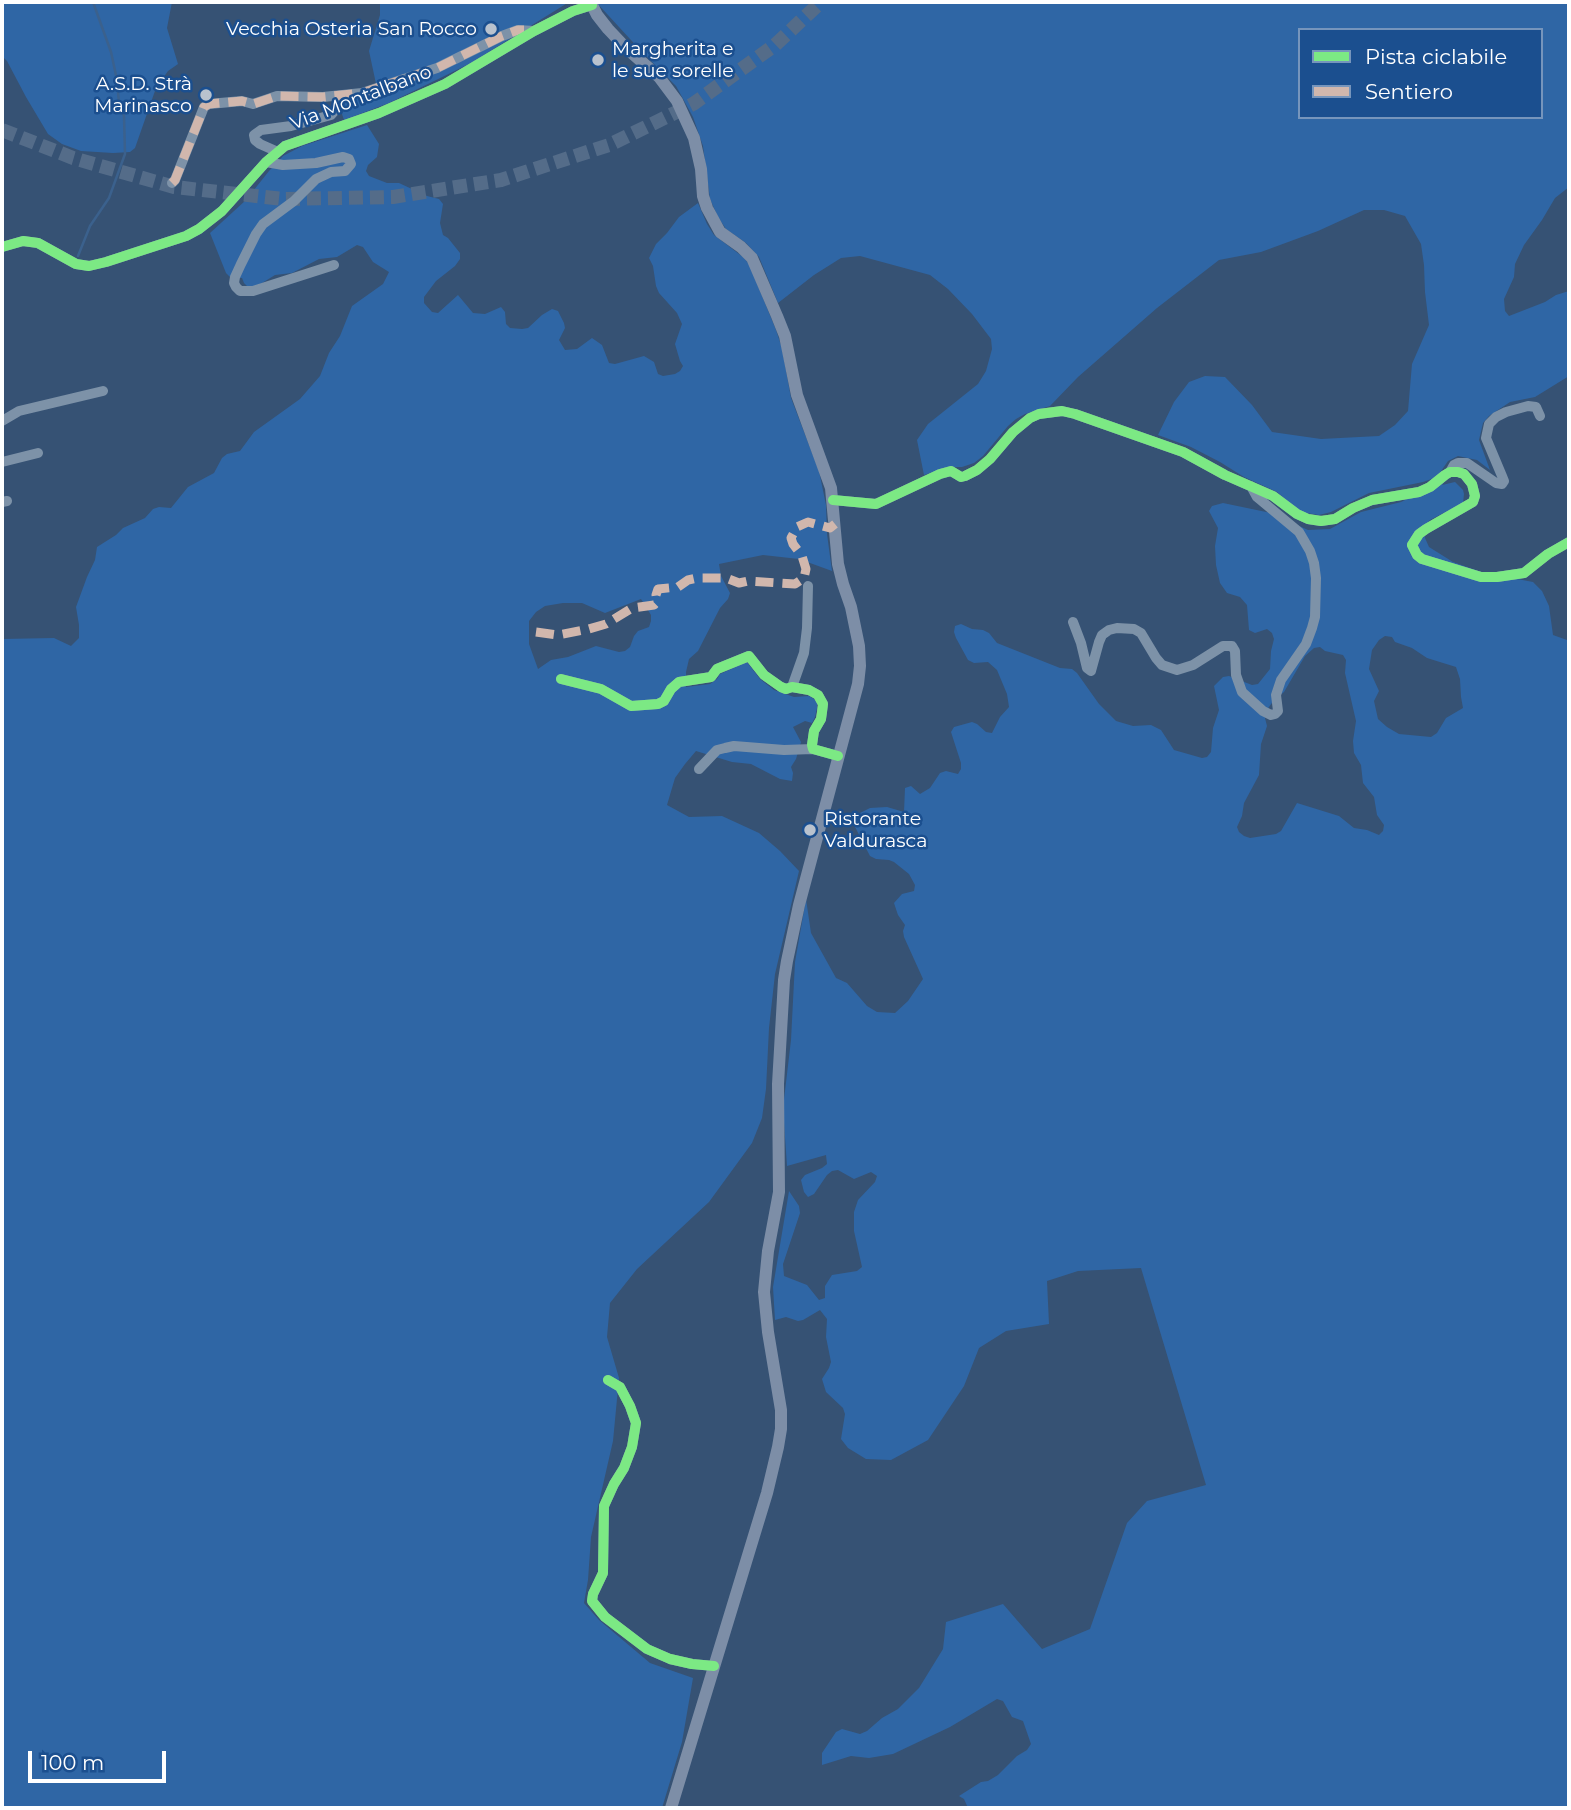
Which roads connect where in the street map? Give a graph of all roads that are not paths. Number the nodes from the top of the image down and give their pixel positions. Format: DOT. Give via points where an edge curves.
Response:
graph roads {
  1 [pos="592,4"];
  2 [pos="534,31"];
  3 [pos="338,96"];
  4 [pos="278,152"];
  5 [pos="266,162"];
  6 [pos="172,183"];
  7 [pos="2,247"];
  8 [pos="334,265"];
  9 [pos="103,391"];
  10 [pos="1540,416"];
  11 [pos="2,421"];
  12 [pos="38,453"];
  13 [pos="2,462"];
  14 [pos="1450,472"];
  15 [pos="1251,485"];
  16 [pos="833,500"];
  17 [pos="1569,542"];
  18 [pos="808,586"];
  19 [pos="1073,622"];
  20 [pos="561,679"];
  21 [pos="792,687"];
  22 [pos="814,749"];
  23 [pos="838,756"];
  24 [pos="699,769"];
  25 [pos="608,1380"];
  26 [pos="714,1666"];
  27 [pos="671,1808"];
  1 -- 2 [label="street, Via Montalbano"];
  1 -- 16 [label="main road" via="608,29 669,89 689,124 707,208 720,232 752,258 777,316 797,395"];
  2 -- 3 [label="street" via="518,30 437,68 375,90"];
  2 -- 4 [label="street, Via Montalbano" via="445,84 379,113 298,140"];
  3 -- 4 [label="street" via="338,107 331,115 255,134 257,142"];
  3 -- 6 [label="street" via="277,96 253,104 209,104"];
  4 -- 5 [label="street, Via Montalbano"];
  5 -- 7 [label="street, Via Montalbano" via="199,229 144,251 89,266 76,264 38,243 23,241"];
  5 -- 8 [label="street" via="283,166 343,156 351,164 345,171 316,178 259,229 235,277 236,287 253,290"];
  9 -- 11 [label="street" via="19,411"];
  10 -- 14 [label="street" via="1536,407 1528,406 1506,412 1489,424 1486,438 1502,484 1467,464 1458,463"];
  12 -- 13 [label="street"];
  14 -- 15 [label="street" via="1430,488 1373,500 1321,521 1297,514"];
  14 -- 17 [label="street" via="1470,480 1474,502 1419,534 1412,545 1417,555 1471,575 1497,577 1524,573"];
  15 -- 16 [label="street" via="1183,452 1062,411 1030,418 971,474 940,474 876,504"];
  15 -- 19 [label="street" via="1257,497 1298,532 1310,551 1316,578 1312,628 1281,680 1275,715 1241,692 1232,646 1223,646 1177,670 1162,665 1142,633 1117,628 1102,635 1091,671"];
  16 -- 23 [label="main road" via="838,564 851,607 860,666"];
  18 -- 21 [label="street" via="804,653"];
  20 -- 21 [label="street" via="601,690 631,706 657,704 674,685 711,677 717,669 748,656 769,680 786,690"];
  21 -- 22 [label="street" via="814,691 821,698"];
  22 -- 23 [label="street"];
  22 -- 24 [label="street" via="734,746 718,750"];
  23 -- 26 [label="main road" via="794,923 785,980 778,1084 779,1192 764,1292 780,1429 767,1493"];
  25 -- 26 [label="street" via="620,1387 636,1423 624,1468 604,1506 603,1573 592,1601 605,1617 647,1649 681,1662"];
  26 -- 27 [label="main road"];
}
